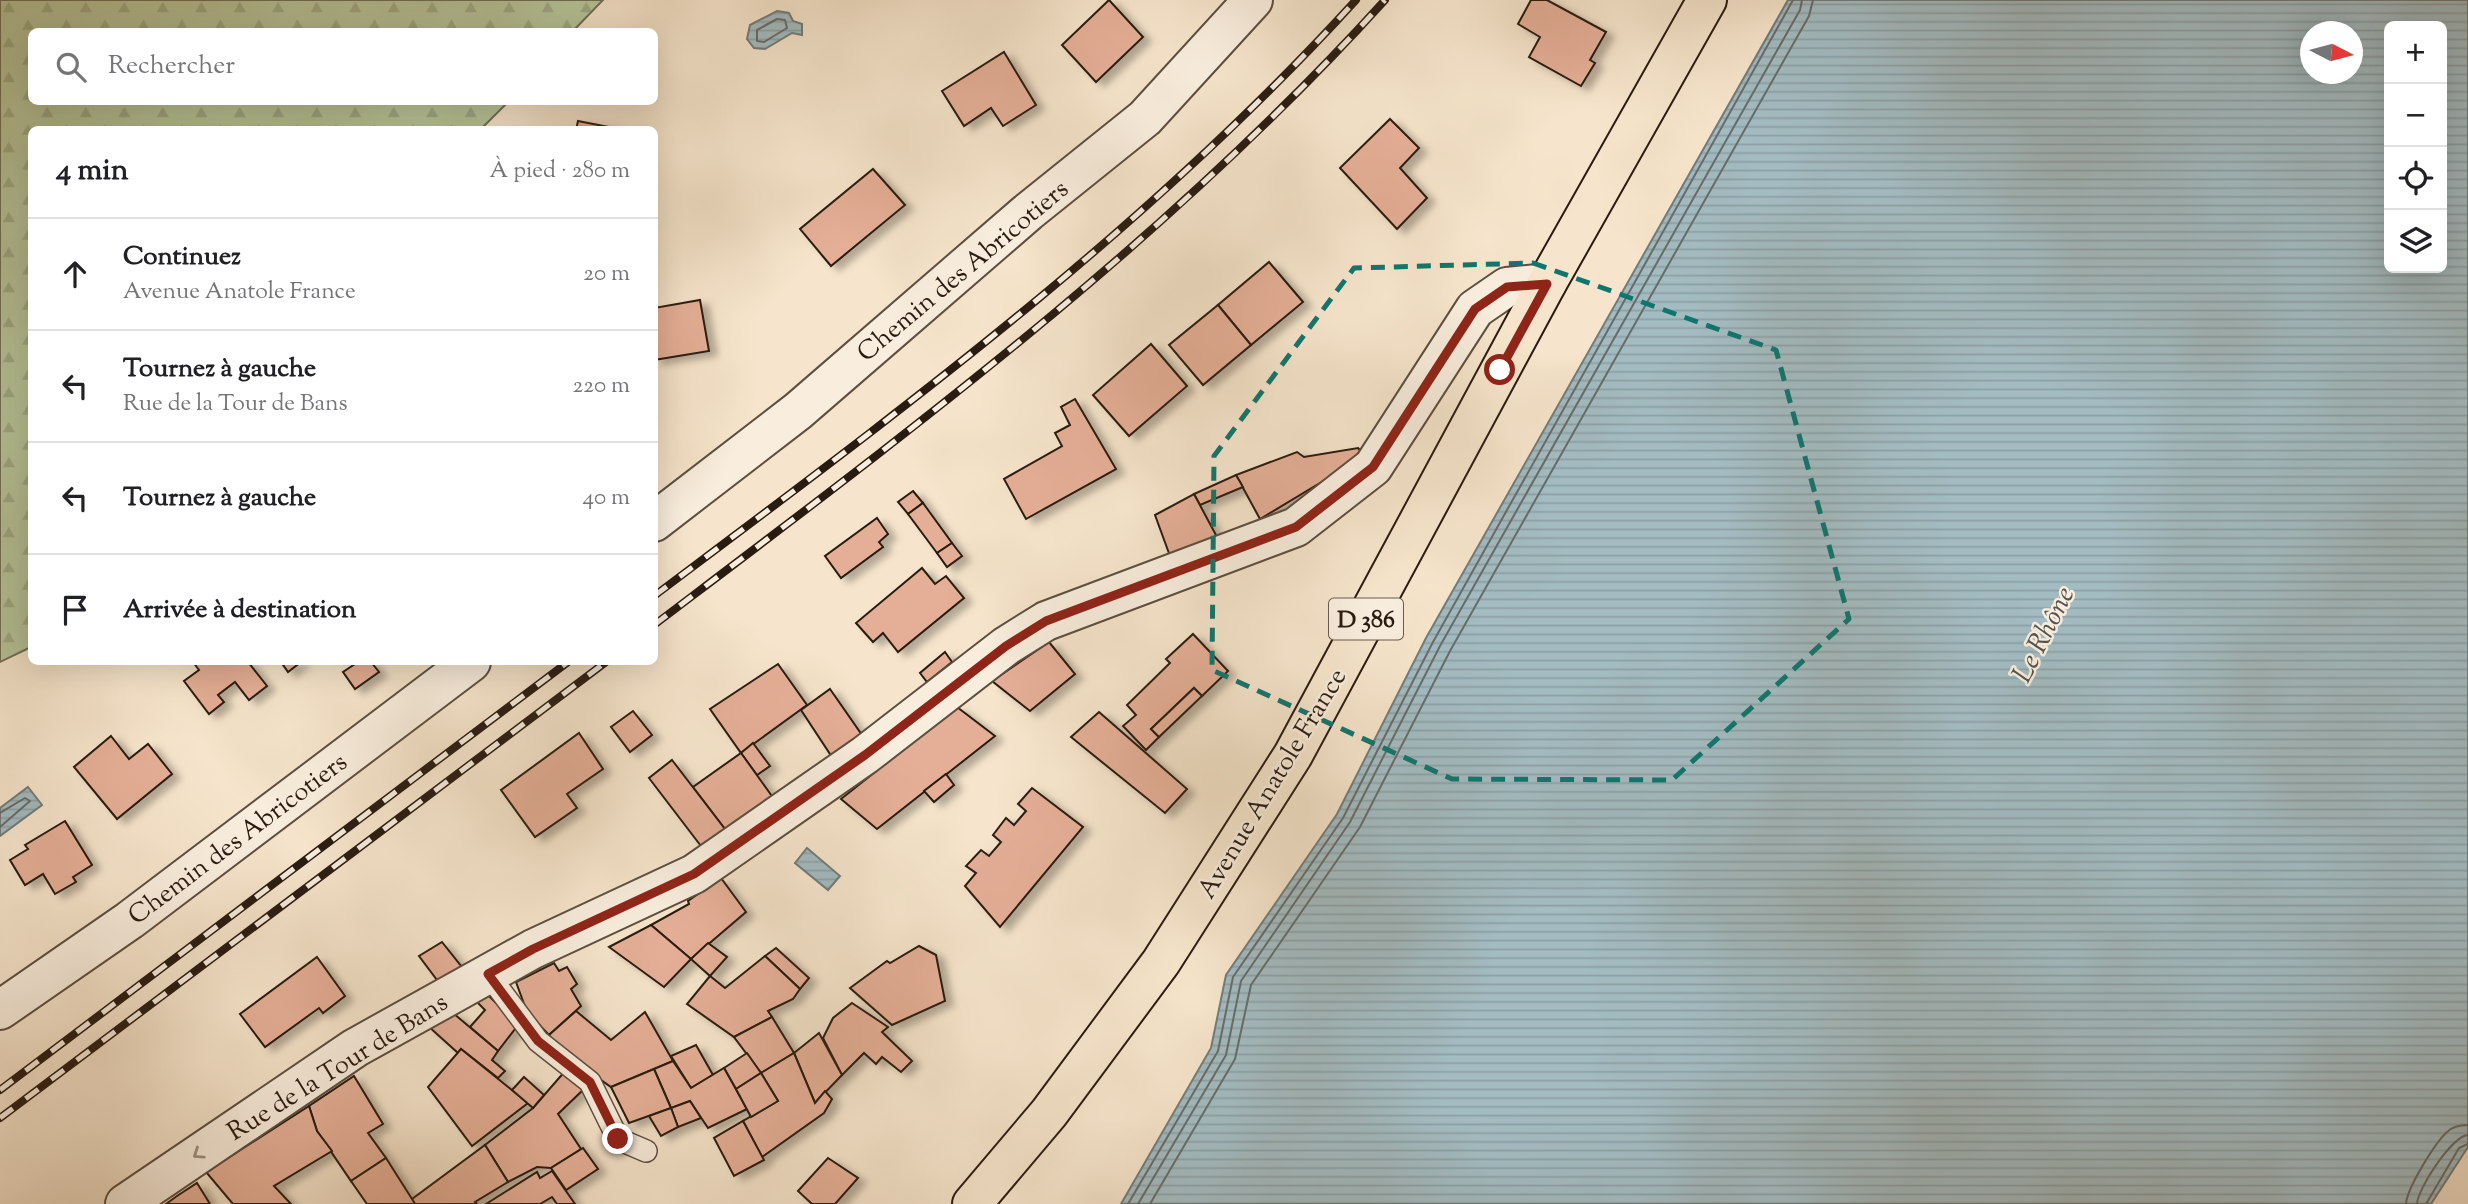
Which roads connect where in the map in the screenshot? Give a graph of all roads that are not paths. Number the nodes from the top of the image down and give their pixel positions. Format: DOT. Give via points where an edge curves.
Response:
graph roads {
  1 [pos="1253,0"];
  2 [pos="1707,0"];
  3 [pos="1547,284"];
  4 [pos="658,519"];
  5 [pos="467,665"];
  6 [pos="488,974"];
  7 [pos="0,1010"];
  8 [pos="646,1151"];
  9 [pos="125,1204"];
  10 [pos="972,1204"];
  1 -- 4 [label="street, Chemin des Abricotiers" via="1144,118 798,411"];
  2 -- 3 [label="main road, Avenue Anatole France / D 386"];
  3 -- 6 [label="street, Rue de la Tour de Bans" via="1507,287 1475,309 1373,467 1296,527 1046,621 694,874"];
  3 -- 10 [label="main road, Avenue Anatole France / D 386" via="1293,755 1224,867 1104,1042"];
  5 -- 7 [label="street, Chemin des Abricotiers" via="130,920"];
  6 -- 8 [label="lane" via="538,1041 590,1082 618,1139"];
  6 -- 9 [label="street, Rue de la Tour de Bans, one-way" via="355,1048"];
}
